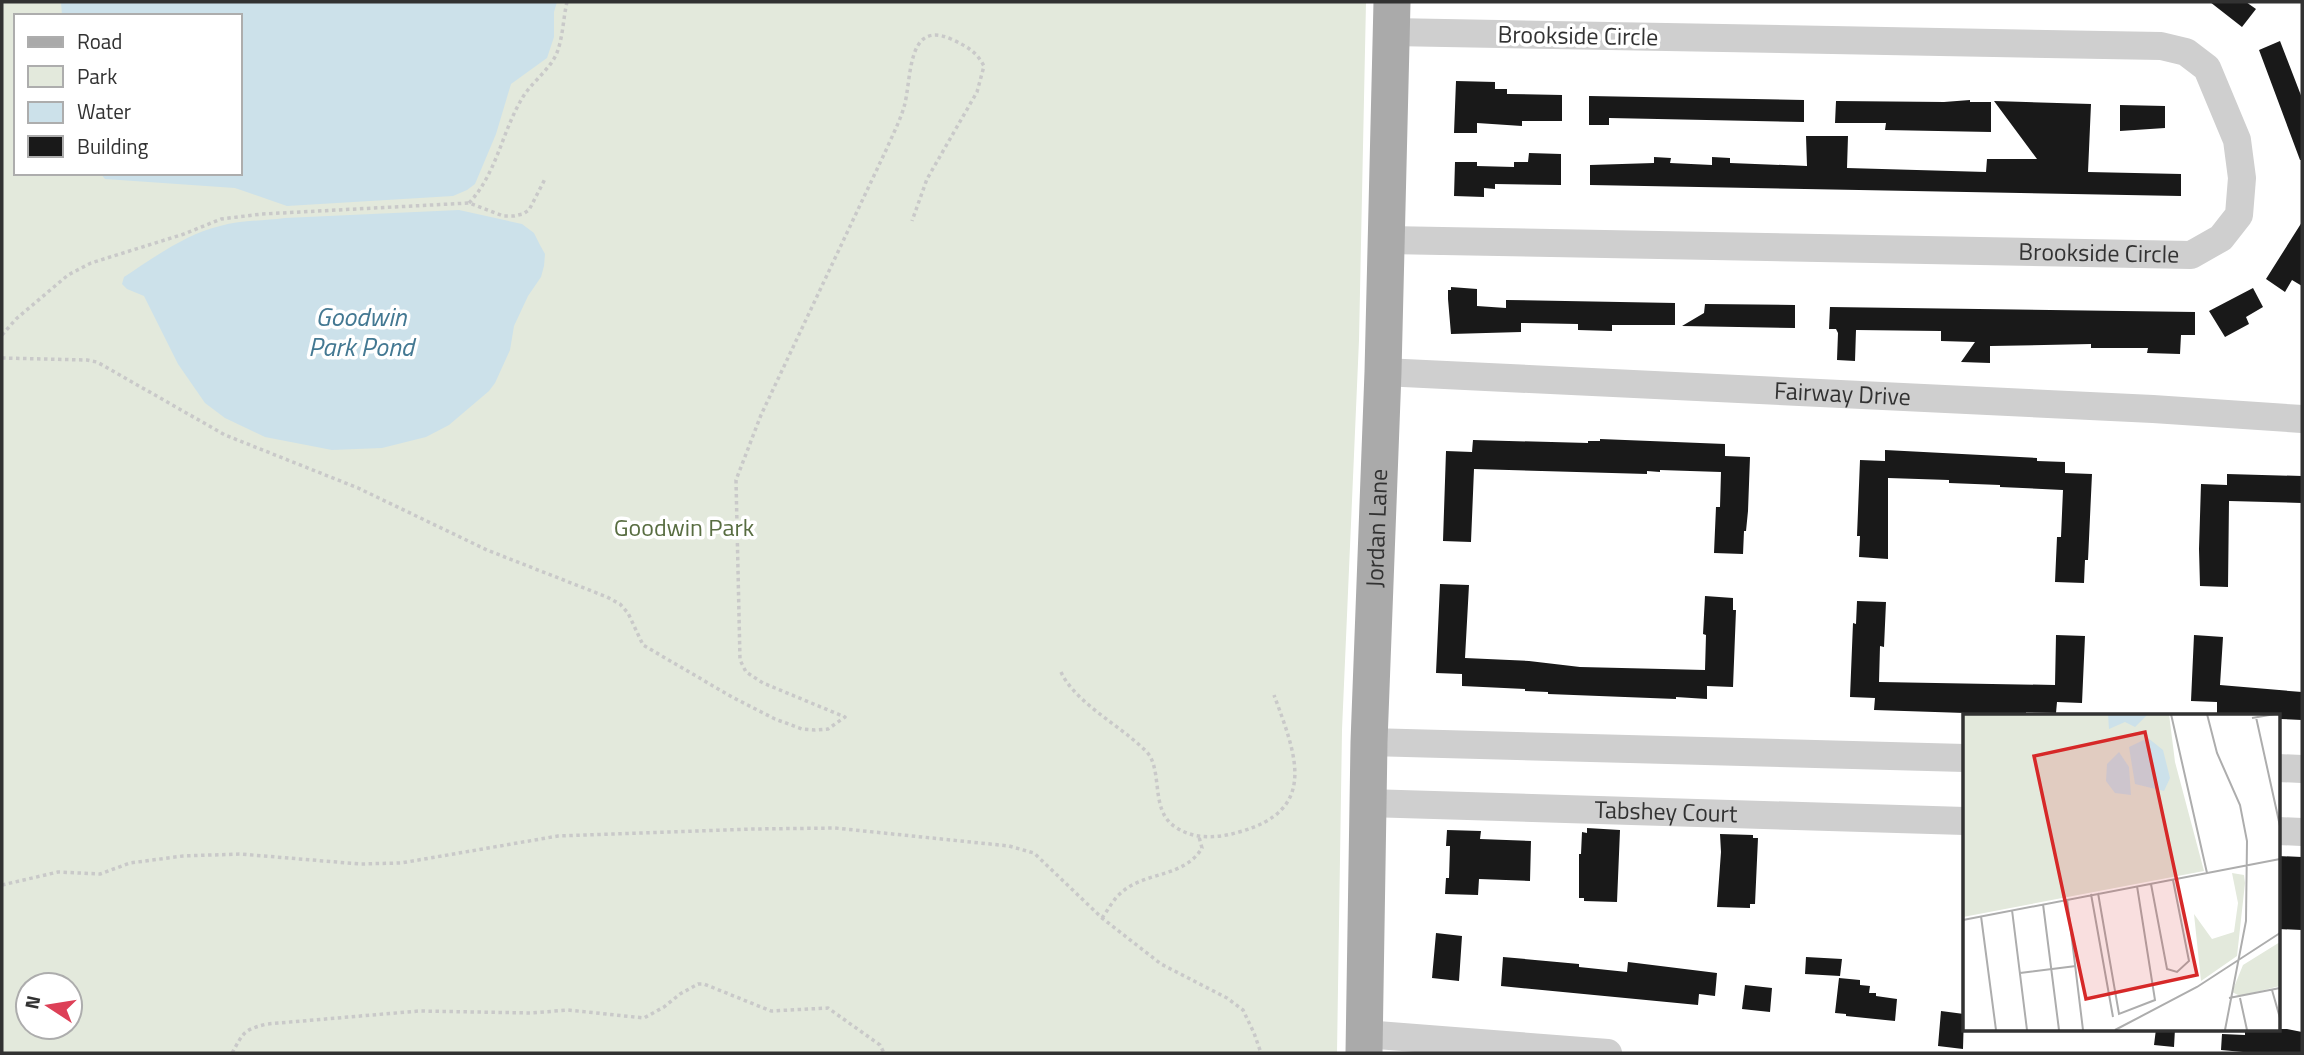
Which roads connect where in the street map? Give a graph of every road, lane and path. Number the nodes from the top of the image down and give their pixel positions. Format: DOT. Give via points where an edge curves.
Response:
graph roads {
  1 [pos="567,2"];
  2 [pos="1392,17"];
  3 [pos="545,178"];
  4 [pos="469,203"];
  5 [pos="912,221"];
  6 [pos="1387,240"];
  7 [pos="2,335"];
  8 [pos="2,358"];
  9 [pos="1383,372"];
  10 [pos="2302,419"];
  11 [pos="1061,672"];
  12 [pos="1274,695"];
  13 [pos="1369,742"];
  14 [pos="1963,758"];
  15 [pos="2280,768"];
  16 [pos="2302,769"];
  17 [pos="1367,803"];
  18 [pos="1963,821"];
  19 [pos="2280,831"];
  20 [pos="2302,832"];
  21 [pos="1198,836"];
  22 [pos="2,885"];
  23 [pos="1102,918"];
  24 [pos="1364,1044"];
  25 [pos="232,1053"];
  26 [pos="884,1053"];
  27 [pos="1261,1053"];
  28 [pos="1608,1053"];
  1 -- 4 [label="path" via="556,55 522,97 481,191"];
  2 -- 6 [label="main road, Jordan Lane"];
  2 -- 6 [label="street, Brookside Circle" via="2161,46 2186,52 2207,68 2236,140 2242,178 2239,215 2221,238 2191,255"];
  3 -- 4 [label="path" via="532,206 523,214 503,216"];
  4 -- 7 [label="path" via="221,219 79,269"];
  5 -- 8 [label="path" via="927,179 977,92 984,65 968,47 939,34 923,38 917,47 904,107 887,148 761,415 736,480 740,660 747,672 763,683 845,717 828,729 802,730 775,719 643,645 628,613 607,597 487,550 358,488 225,435 97,362"];
  6 -- 9 [label="main road, Jordan Lane"];
  9 -- 10 [label="street, Fairway Drive"];
  9 -- 13 [label="main road, Jordan Lane"];
  11 -- 21 [label="path" via="1070,687 1150,757 1158,798 1169,822"];
  12 -- 21 [label="path" via="1294,757 1292,796 1278,815 1248,830 1222,837"];
  13 -- 14 [label="street"];
  13 -- 17 [label="main road, Jordan Lane"];
  15 -- 16 [label="street"];
  17 -- 18 [label="street, Tabshey Court"];
  17 -- 24 [label="main road, Jordan Lane"];
  19 -- 20 [label="street"];
  21 -- 23 [label="path" via="1202,848 1186,866 1122,891"];
  22 -- 23 [label="path" via="58,873 100,874 130,863 183,856 240,854 401,863 558,836 835,828 1023,849 1034,853"];
  23 -- 27 [label="path" via="1161,964 1242,1010"];
  24 -- 28 [label="street"];
  25 -- 26 [label="path" via="248,1028 392,1012 568,1010 644,1018 698,984 771,1011 828,1007 880,1045"];
}
